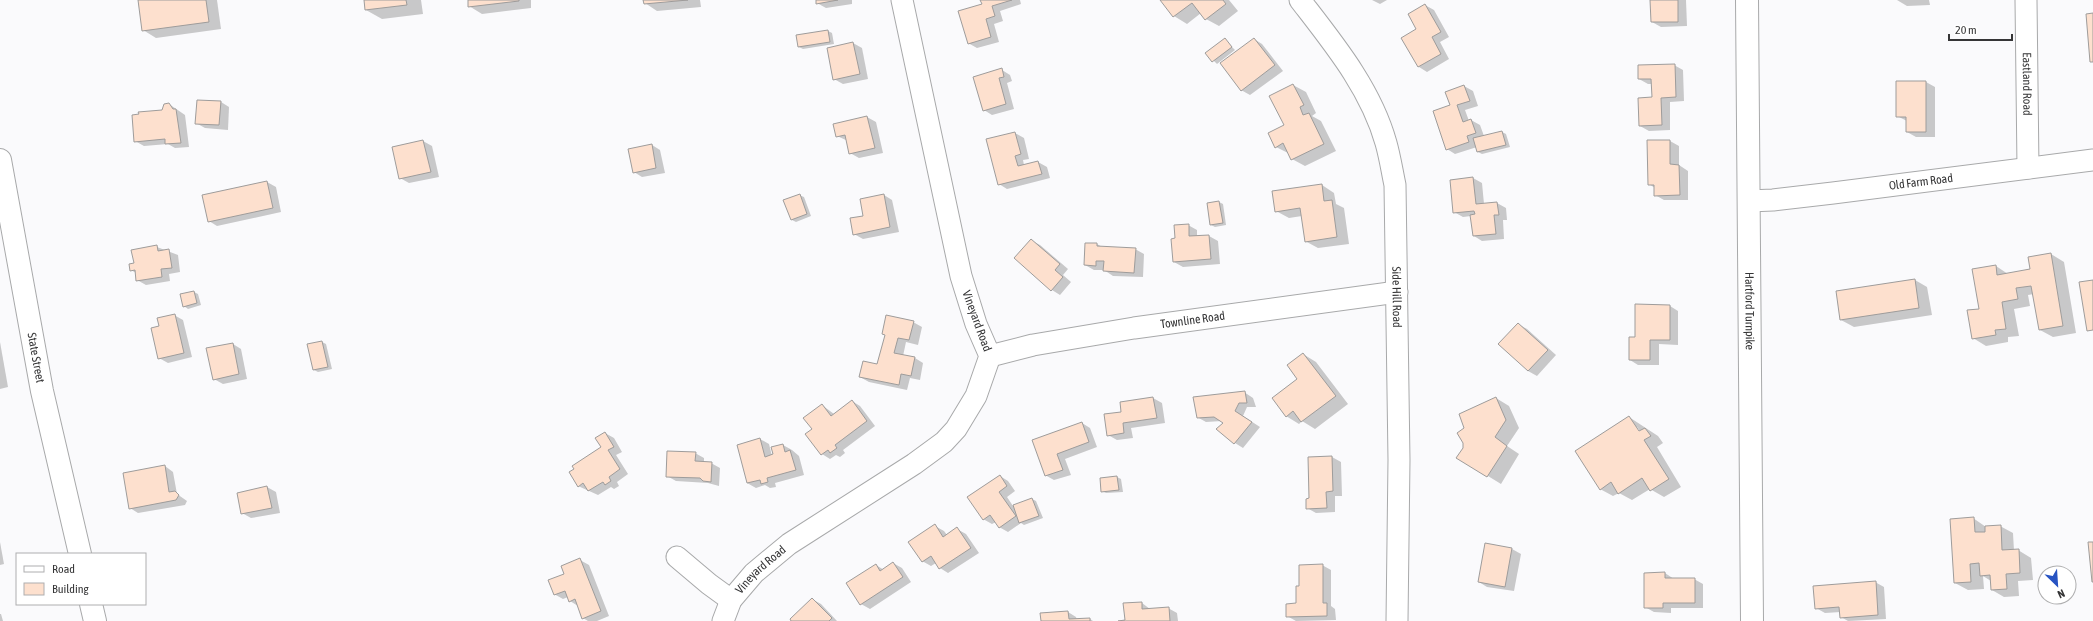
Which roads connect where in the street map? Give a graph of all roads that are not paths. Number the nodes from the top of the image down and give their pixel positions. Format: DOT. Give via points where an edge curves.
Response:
graph roads {
  1 [pos="902,0"];
  2 [pos="1300,0"];
  3 [pos="1747,0"];
  4 [pos="2026,0"];
  5 [pos="0,160"];
  6 [pos="2093,160"];
  7 [pos="2028,168"];
  8 [pos="1749,201"];
  9 [pos="1397,292"];
  10 [pos="990,356"];
  11 [pos="80,553"];
  12 [pos="677,557"];
  13 [pos="731,600"];
  14 [pos="91,605"];
  15 [pos="95,621"];
  16 [pos="723,621"];
  17 [pos="1397,621"];
  18 [pos="1752,621"];
  1 -- 10 [label="street, Vineyard Road" via="962,276 976,324"];
  2 -- 9 [label="street, Side Hill Road" via="1354,72 1386,143 1395,185"];
  3 -- 8 [label="main road, Hartford Turnpike"];
  4 -- 7 [label="street, Eastland Road"];
  5 -- 11 [label="main road, State Street" via="42,391"];
  6 -- 7 [label="street, Old Farm Road"];
  7 -- 8 [label="street, Old Farm Road"];
  8 -- 18 [label="main road, Hartford Turnpike"];
  9 -- 10 [label="street, Townline Road" via="1134,328 1033,345"];
  9 -- 17 [label="street, Side Hill Road"];
  10 -- 13 [label="street, Vineyard Road" via="976,396 956,429 944,442 789,544 754,573"];
  12 -- 13 [label="street, Vineyard Road"];
  13 -- 16 [label="street, Vineyard Road"];
  14 -- 15 [label="main road"];
}
